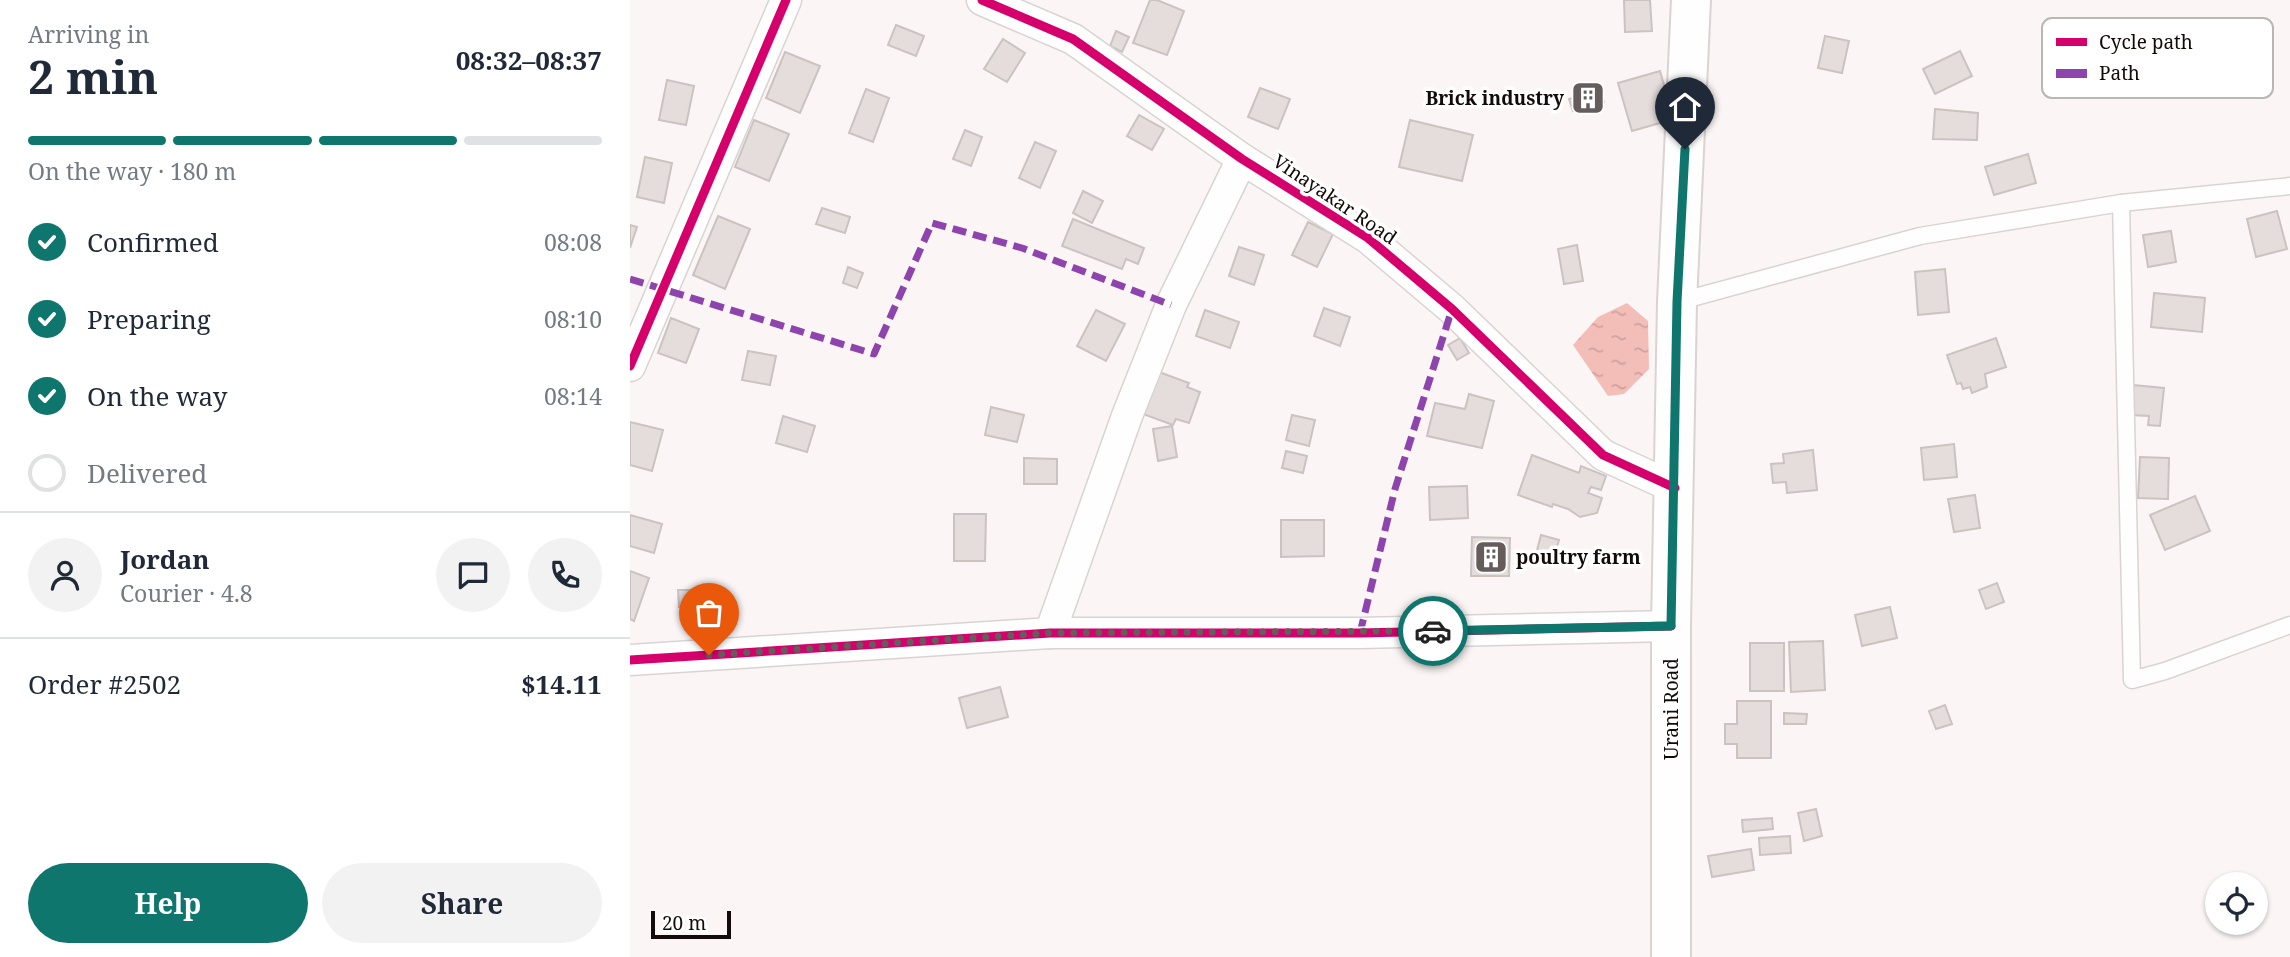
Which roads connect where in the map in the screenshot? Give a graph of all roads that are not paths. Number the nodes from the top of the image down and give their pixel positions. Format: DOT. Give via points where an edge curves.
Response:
graph roads {
  1 [pos="786,0"];
  2 [pos="982,0"];
  3 [pos="1691,0"];
  4 [pos="1242,159"];
  5 [pos="2290,186"];
  6 [pos="2121,204"];
  7 [pos="1677,302"];
  8 [pos="630,366"];
  9 [pos="1675,488"];
  10 [pos="2290,625"];
  11 [pos="1671,626"];
  12 [pos="1050,633"];
  13 [pos="630,660"];
  14 [pos="1671,957"];
  1 -- 8 [label="street"];
  2 -- 4 [label="street, Vinayakar Road" via="1073,39"];
  3 -- 7 [label="main road, Urani Road"];
  4 -- 9 [label="street, Vinayakar Road" via="1368,238 1452,309 1603,455"];
  4 -- 12 [label="street" via="1171,305"];
  5 -- 6 [label="lane"];
  6 -- 7 [label="lane" via="1920,236"];
  6 -- 10 [label="lane" via="2132,680"];
  7 -- 9 [label="main road, Urani Road"];
  9 -- 11 [label="main road, Urani Road"];
  11 -- 12 [label="street"];
  11 -- 14 [label="main road, Urani Road"];
  12 -- 13 [label="street"];
}
